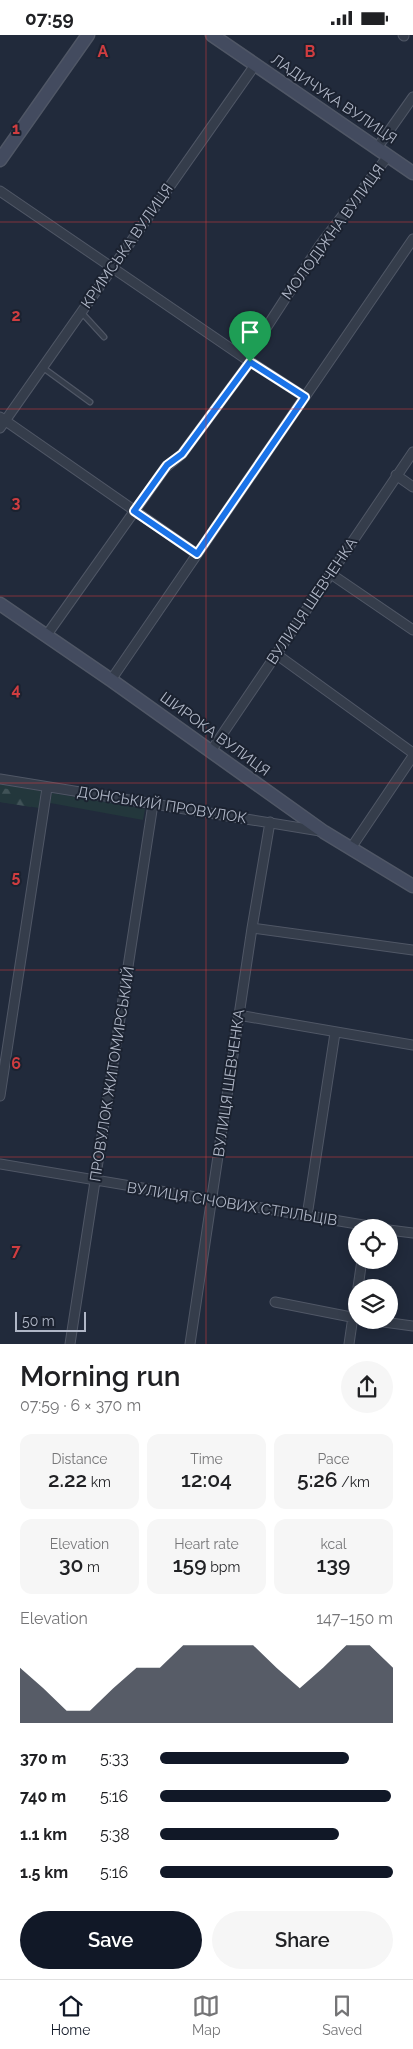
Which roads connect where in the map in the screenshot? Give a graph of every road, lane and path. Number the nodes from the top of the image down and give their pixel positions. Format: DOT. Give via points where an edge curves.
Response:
graph roads {
  1 [pos="88,35"];
  2 [pos="212,35"];
  3 [pos="255,65"];
  4 [pos="413,97"];
  5 [pos="376,148"];
  6 [pos="388,156"];
  7 [pos="0,160"];
  8 [pos="413,173"];
  9 [pos="0,191"];
  10 [pos="413,239"];
  11 [pos="111,268"];
  12 [pos="81,312"];
  13 [pos="104,337"];
  14 [pos="248,360"];
  15 [pos="42,367"];
  16 [pos="305,397"];
  17 [pos="90,402"];
  18 [pos="2,422"];
  19 [pos="413,452"];
  20 [pos="396,475"];
  21 [pos="413,487"];
  22 [pos="134,511"];
  23 [pos="197,554"];
  24 [pos="331,574"];
  25 [pos="0,604"];
  26 [pos="413,629"];
  27 [pos="46,636"];
  28 [pos="276,654"];
  29 [pos="111,680"];
  30 [pos="211,751"];
  31 [pos="413,755"];
  32 [pos="0,779"];
  33 [pos="47,788"];
  34 [pos="153,803"];
  35 [pos="270,822"];
  36 [pos="324,832"];
  37 [pos="351,848"];
  38 [pos="413,886"];
  39 [pos="252,928"];
  40 [pos="413,950"];
  41 [pos="238,1015"];
  42 [pos="335,1033"];
  43 [pos="413,1045"];
  44 [pos="0,1096"];
  45 [pos="0,1165"];
  46 [pos="96,1181"];
  47 [pos="212,1200"];
  48 [pos="307,1216"];
  49 [pos="348,1223"];
  50 [pos="398,1230"];
  51 [pos="413,1233"];
  52 [pos="275,1302"];
  53 [pos="348,1317"];
  54 [pos="398,1324"];
  55 [pos="413,1326"];
  56 [pos="352,1329"];
  57 [pos="70,1344"];
  58 [pos="190,1344"];
  59 [pos="349,1344"];
  1 -- 7 [label="street"];
  2 -- 3 [label="street, ЛАДИЧУКА ВУЛИЦЯ"];
  3 -- 5 [label="street, ЛАДИЧУКА ВУЛИЦЯ"];
  3 -- 11 [label="street, КРИМСЬКА ВУЛИЦЯ"];
  4 -- 5 [label="street, МОЛОДІЖНА ВУЛИЦЯ"];
  5 -- 6 [label="street, ЛАДИЧУКА ВУЛИЦЯ"];
  6 -- 8 [label="street, ЛАДИЧУКА ВУЛИЦЯ"];
  6 -- 14 [label="street, МОЛОДІЖНА ВУЛИЦЯ" via="320,245"];
  9 -- 11 [label="street"];
  10 -- 16 [label="street"];
  11 -- 12 [label="street, КРИМСЬКА ВУЛИЦЯ"];
  11 -- 14 [label="street"];
  12 -- 13 [label="lane"];
  12 -- 15 [label="street, КРИМСЬКА ВУЛИЦЯ"];
  14 -- 16 [label="street"];
  14 -- 22 [label="street, МОЛОДІЖНА ВУЛИЦЯ" via="182,454 167,465"];
  15 -- 17 [label="lane"];
  15 -- 18 [label="street, КРИМСЬКА ВУЛИЦЯ"];
  16 -- 23 [label="street"];
  18 -- 22 [label="street"];
  19 -- 20 [label="street, ВУЛИЦЯ ШЕВЧЕНКА"];
  20 -- 21 [label="street"];
  20 -- 24 [label="street, ВУЛИЦЯ ШЕВЧЕНКА"];
  22 -- 23 [label="street"];
  22 -- 27 [label="street, МОЛОДІЖНА ВУЛИЦЯ"];
  23 -- 29 [label="street"];
  24 -- 26 [label="street"];
  24 -- 28 [label="street, ВУЛИЦЯ ШЕВЧЕНКА"];
  25 -- 27 [label="street, ШИРОКА ВУЛИЦЯ"];
  27 -- 29 [label="street, ШИРОКА ВУЛИЦЯ"];
  28 -- 30 [label="street, ВУЛИЦЯ ШЕВЧЕНКА"];
  28 -- 31 [label="street"];
  29 -- 30 [label="street, ШИРОКА ВУЛИЦЯ"];
  30 -- 36 [label="street, ШИРОКА ВУЛИЦЯ"];
  31 -- 37 [label="street"];
  32 -- 33 [label="street, ДОНСЬКИЙ ПРОВУЛОК"];
  33 -- 34 [label="street, ДОНСЬКИЙ ПРОВУЛОК"];
  33 -- 44 [label="street"];
  34 -- 35 [label="street, ДОНСЬКИЙ ПРОВУЛОК"];
  34 -- 46 [label="street, ПРОВУЛОК ЖИТОМИРСЬКИЙ"];
  35 -- 36 [label="street, ДОНСЬКИЙ ПРОВУЛОК"];
  35 -- 39 [label="street, ВУЛИЦЯ ШЕВЧЕНКА"];
  36 -- 37 [label="street, ШИРОКА ВУЛИЦЯ"];
  37 -- 38 [label="street, ШИРОКА ВУЛИЦЯ"];
  39 -- 40 [label="street"];
  39 -- 41 [label="street, ВУЛИЦЯ ШЕВЧЕНКА"];
  41 -- 42 [label="street"];
  41 -- 47 [label="street, ВУЛИЦЯ ШЕВЧЕНКА"];
  42 -- 43 [label="street"];
  42 -- 48 [label="street"];
  45 -- 46 [label="street, ВУЛИЦЯ СІЧОВИХ СТРІЛЬЦІВ"];
  46 -- 47 [label="street, ВУЛИЦЯ СІЧОВИХ СТРІЛЬЦІВ"];
  46 -- 57 [label="street, ПРОВУЛОК ЖИТОМИРСЬКИЙ"];
  47 -- 48 [label="street, ВУЛИЦЯ СІЧОВИХ СТРІЛЬЦІВ"];
  47 -- 58 [label="street, ВУЛИЦЯ ШЕВЧЕНКА"];
  48 -- 49 [label="street, ВУЛИЦЯ СІЧОВИХ СТРІЛЬЦІВ"];
  50 -- 51 [label="street"];
  52 -- 53 [label="street"];
  54 -- 55 [label="street"];
  56 -- 59 [label="street"];
}
